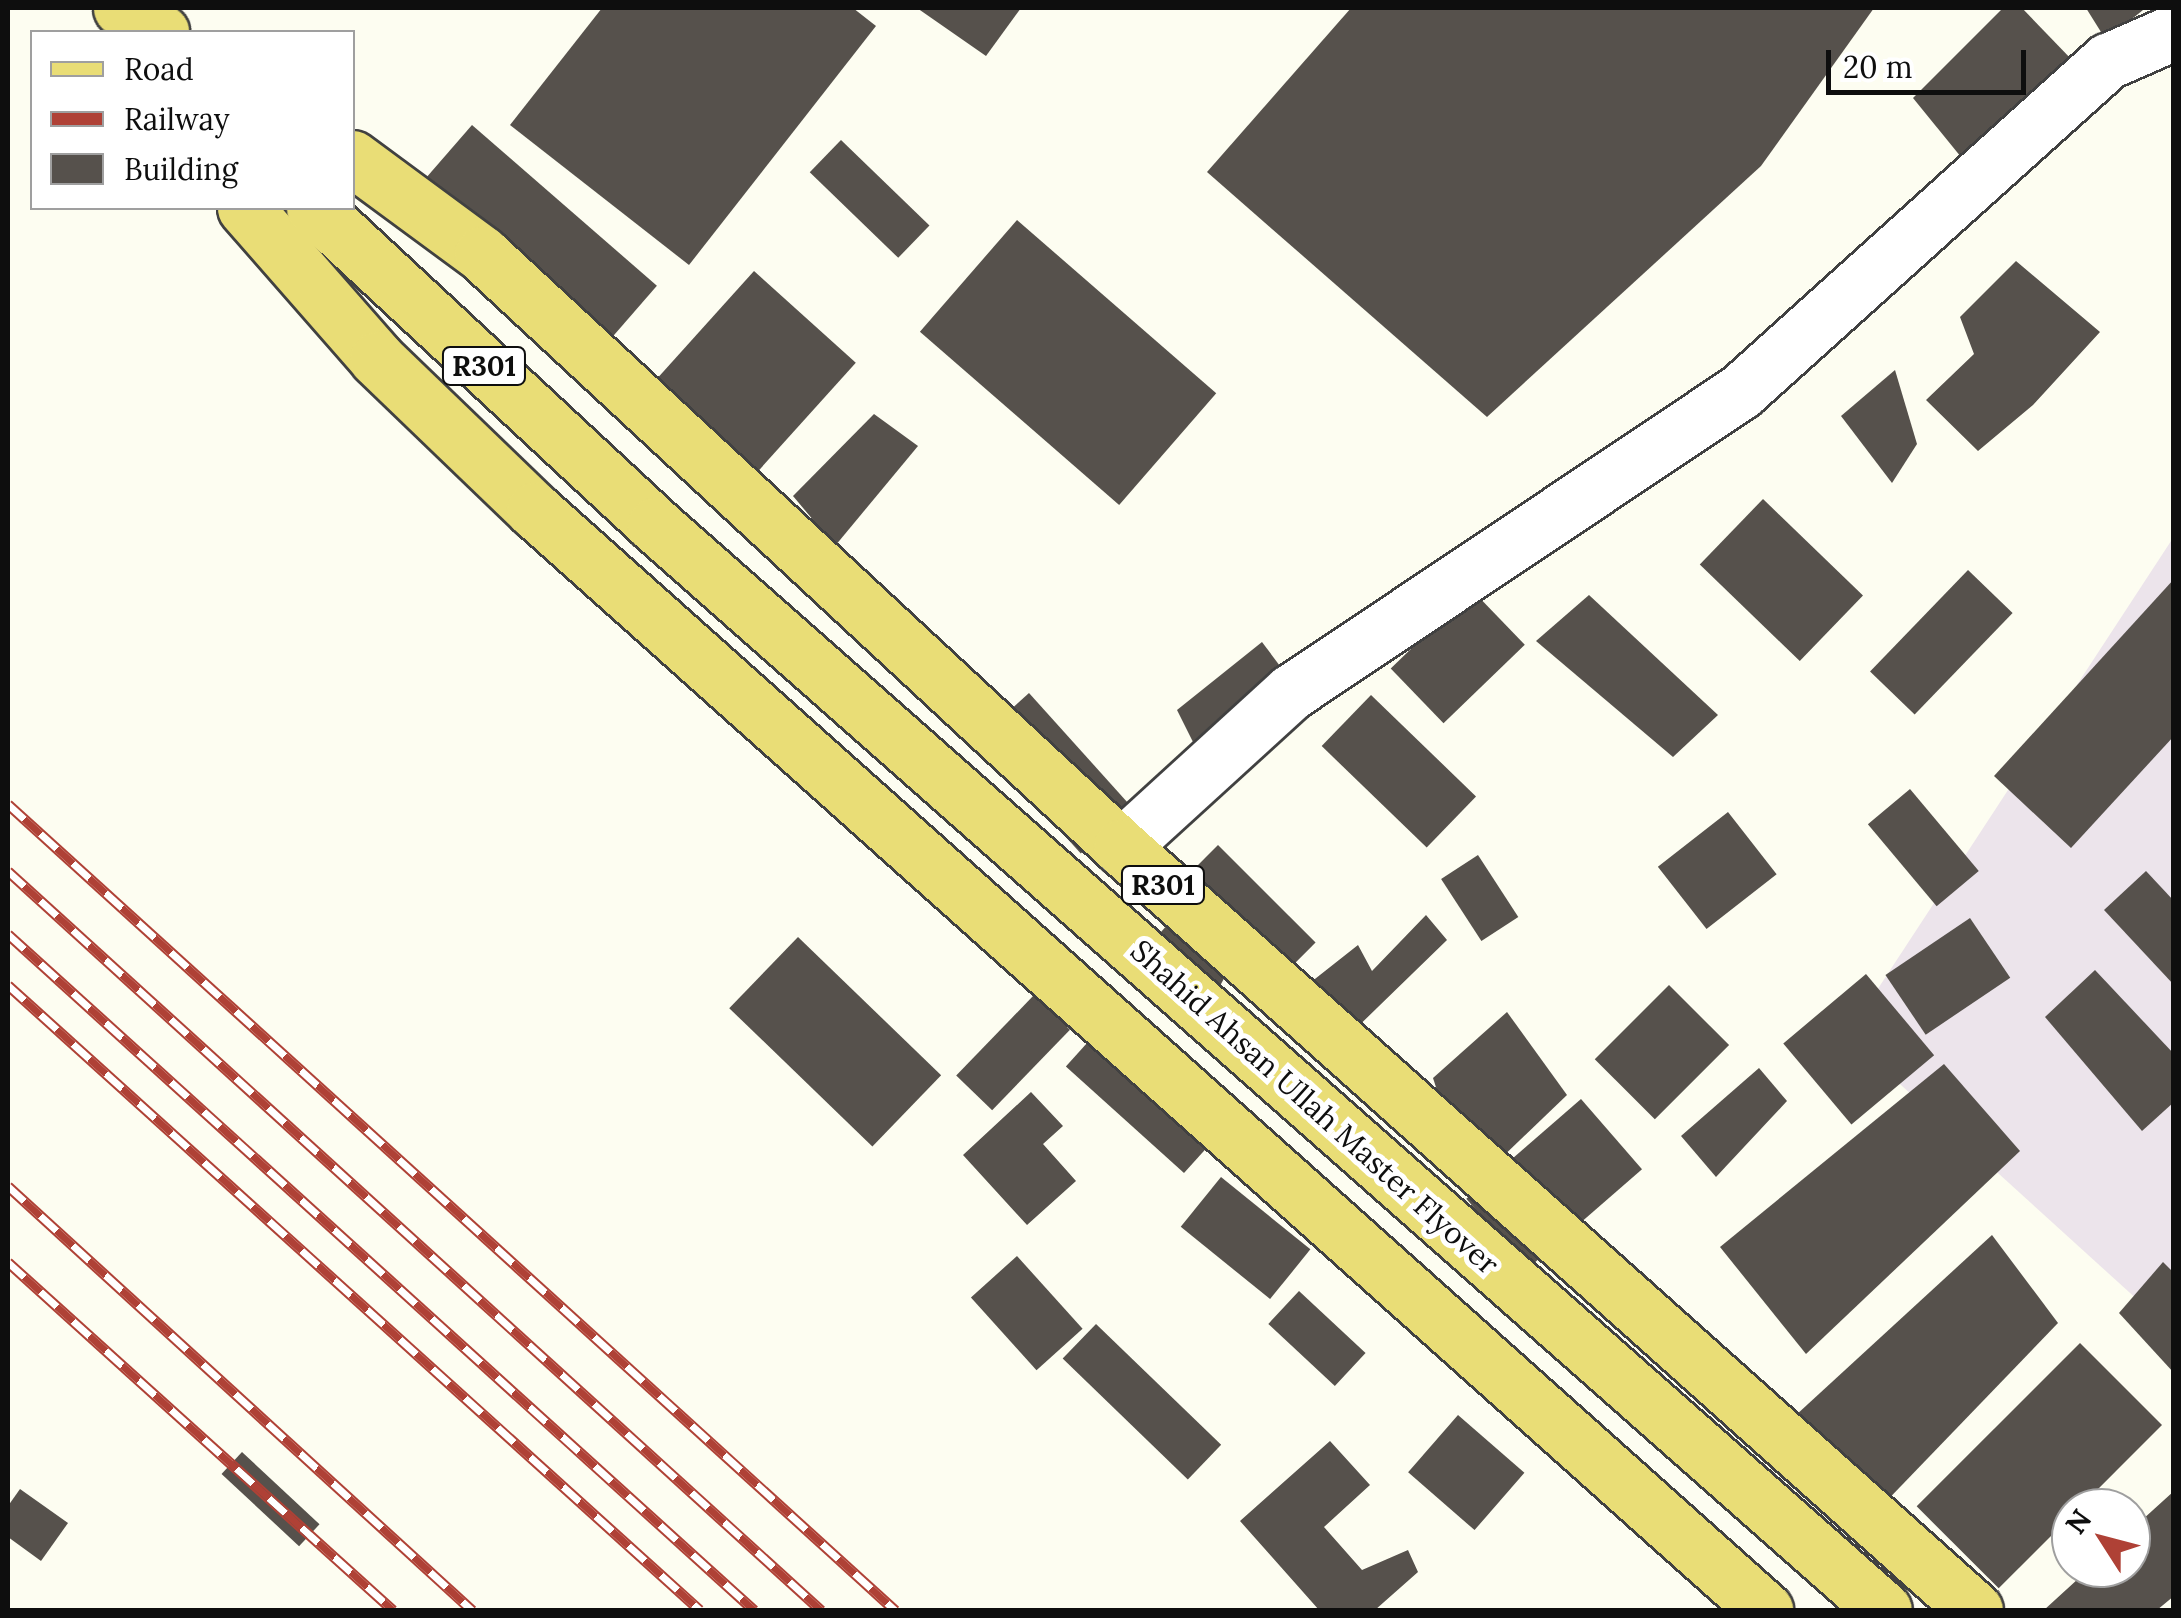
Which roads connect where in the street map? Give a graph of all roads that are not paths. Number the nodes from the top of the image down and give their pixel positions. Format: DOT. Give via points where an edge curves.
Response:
graph roads {
  1 [pos="88,8"];
  2 [pos="100,8"];
  3 [pos="121,8"];
  4 [pos="105,30"];
  5 [pos="124,30"];
  6 [pos="158,30"];
  7 [pos="2174,32"];
  8 [pos="355,160"];
  9 [pos="247,210"];
  10 [pos="316,210"];
  11 [pos="1121,847"];
  12 [pos="1766,1610"];
  13 [pos="1884,1610"];
  14 [pos="1976,1610"];
  1 -- 4 [label="main road"];
  2 -- 5 [label="main road"];
  3 -- 6 [label="main road"];
  7 -- 11 [label="street" via="2108,61 1741,391 1291,692"];
  8 -- 11 [label="main road, R301" via="482,254"];
  9 -- 12 [label="main road, R301" via="377,359 534,510"];
  10 -- 13 [label="main road, Shahid Ahsan Ullah Master Flyover / R301" via="655,525"];
  11 -- 14 [label="main road, R301"];
}
